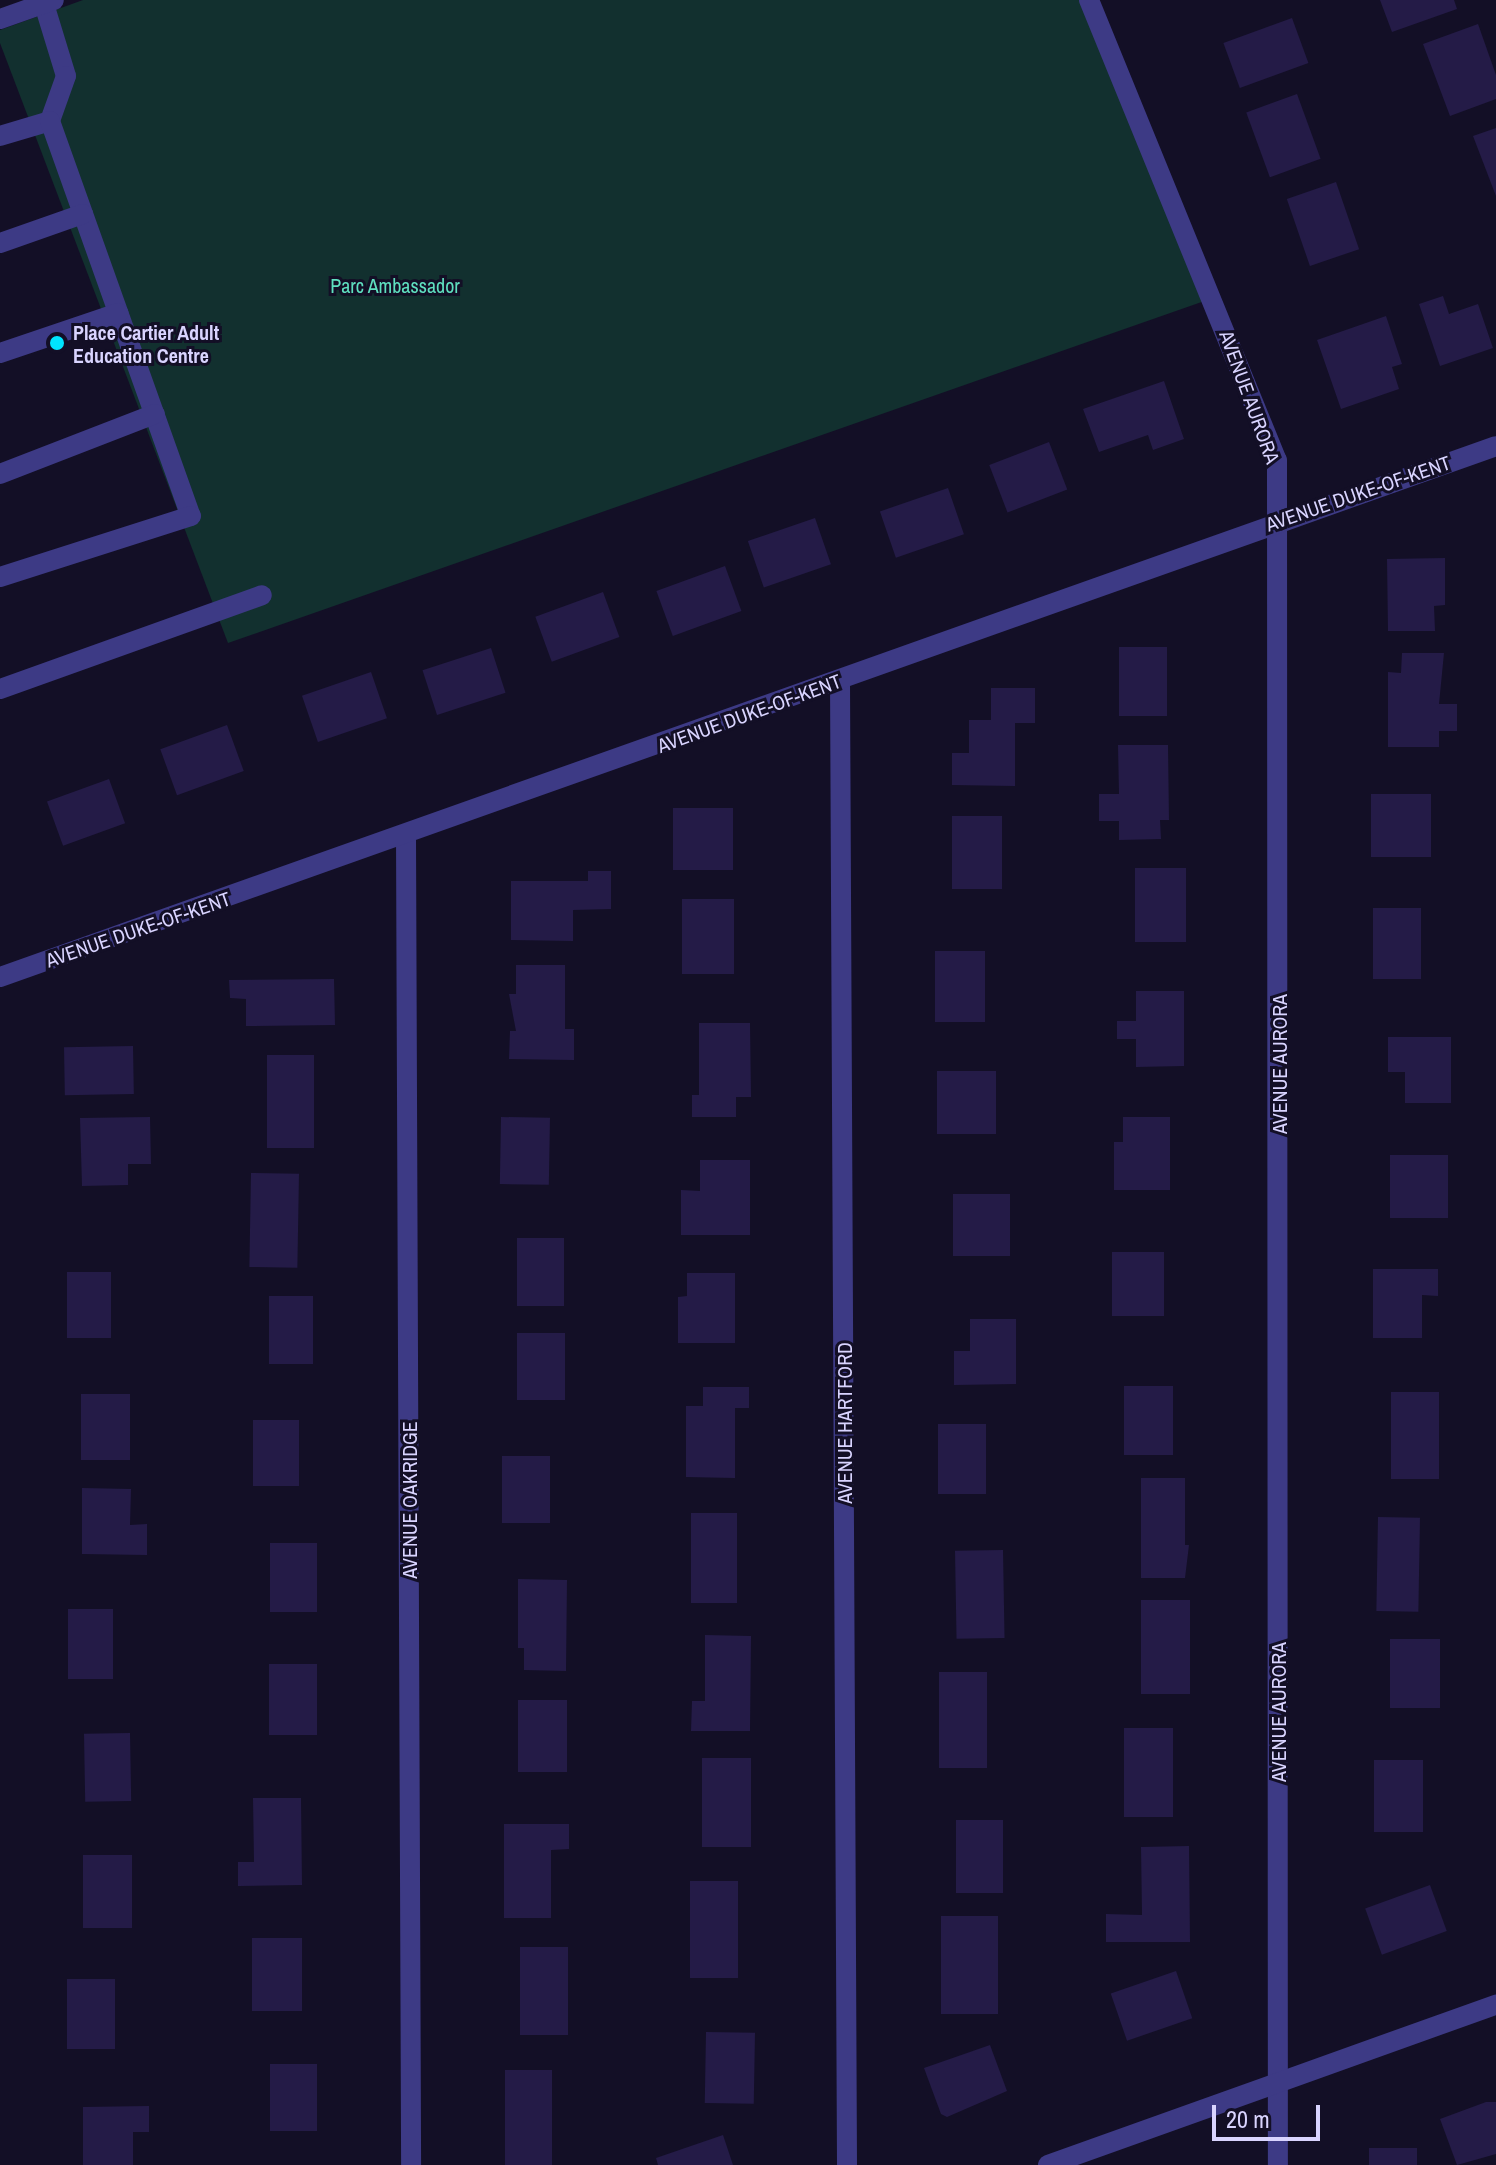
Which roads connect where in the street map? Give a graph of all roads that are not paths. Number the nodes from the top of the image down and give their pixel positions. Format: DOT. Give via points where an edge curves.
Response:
graph roads {
  1 [pos="1089,0"];
  2 [pos="49,2"];
  3 [pos="0,19"];
  4 [pos="50,121"];
  5 [pos="0,136"];
  6 [pos="83,214"];
  7 [pos="0,243"];
  8 [pos="118,313"];
  9 [pos="0,353"];
  10 [pos="155,414"];
  11 [pos="1496,446"];
  12 [pos="0,474"];
  13 [pos="1279,520"];
  14 [pos="0,577"];
  15 [pos="262,595"];
  16 [pos="840,680"];
  17 [pos="0,689"];
  18 [pos="406,835"];
  19 [pos="0,977"];
  20 [pos="1496,2005"];
  21 [pos="1279,2083"];
  22 [pos="411,2165"];
  23 [pos="847,2165"];
  24 [pos="1048,2165"];
  25 [pos="1278,2165"];
  1 -- 13 [label="street, AVENUE AURORA" via="1277,460"];
  2 -- 3 [label="street"];
  2 -- 4 [label="street" via="66,76"];
  4 -- 5 [label="street"];
  4 -- 6 [label="street"];
  6 -- 7 [label="street"];
  6 -- 8 [label="street"];
  8 -- 9 [label="street"];
  8 -- 10 [label="street"];
  10 -- 12 [label="street"];
  10 -- 14 [label="street" via="191,516"];
  11 -- 13 [label="street, AVENUE DUKE-OF-KENT"];
  13 -- 16 [label="street, AVENUE DUKE-OF-KENT"];
  13 -- 21 [label="street, AVENUE AURORA"];
  15 -- 17 [label="street"];
  16 -- 18 [label="street, AVENUE DUKE-OF-KENT"];
  16 -- 23 [label="street, AVENUE HARTFORD"];
  18 -- 19 [label="street, AVENUE DUKE-OF-KENT"];
  18 -- 22 [label="street, AVENUE OAKRIDGE"];
  20 -- 21 [label="street"];
  21 -- 24 [label="street"];
  21 -- 25 [label="street, AVENUE AURORA"];
}
